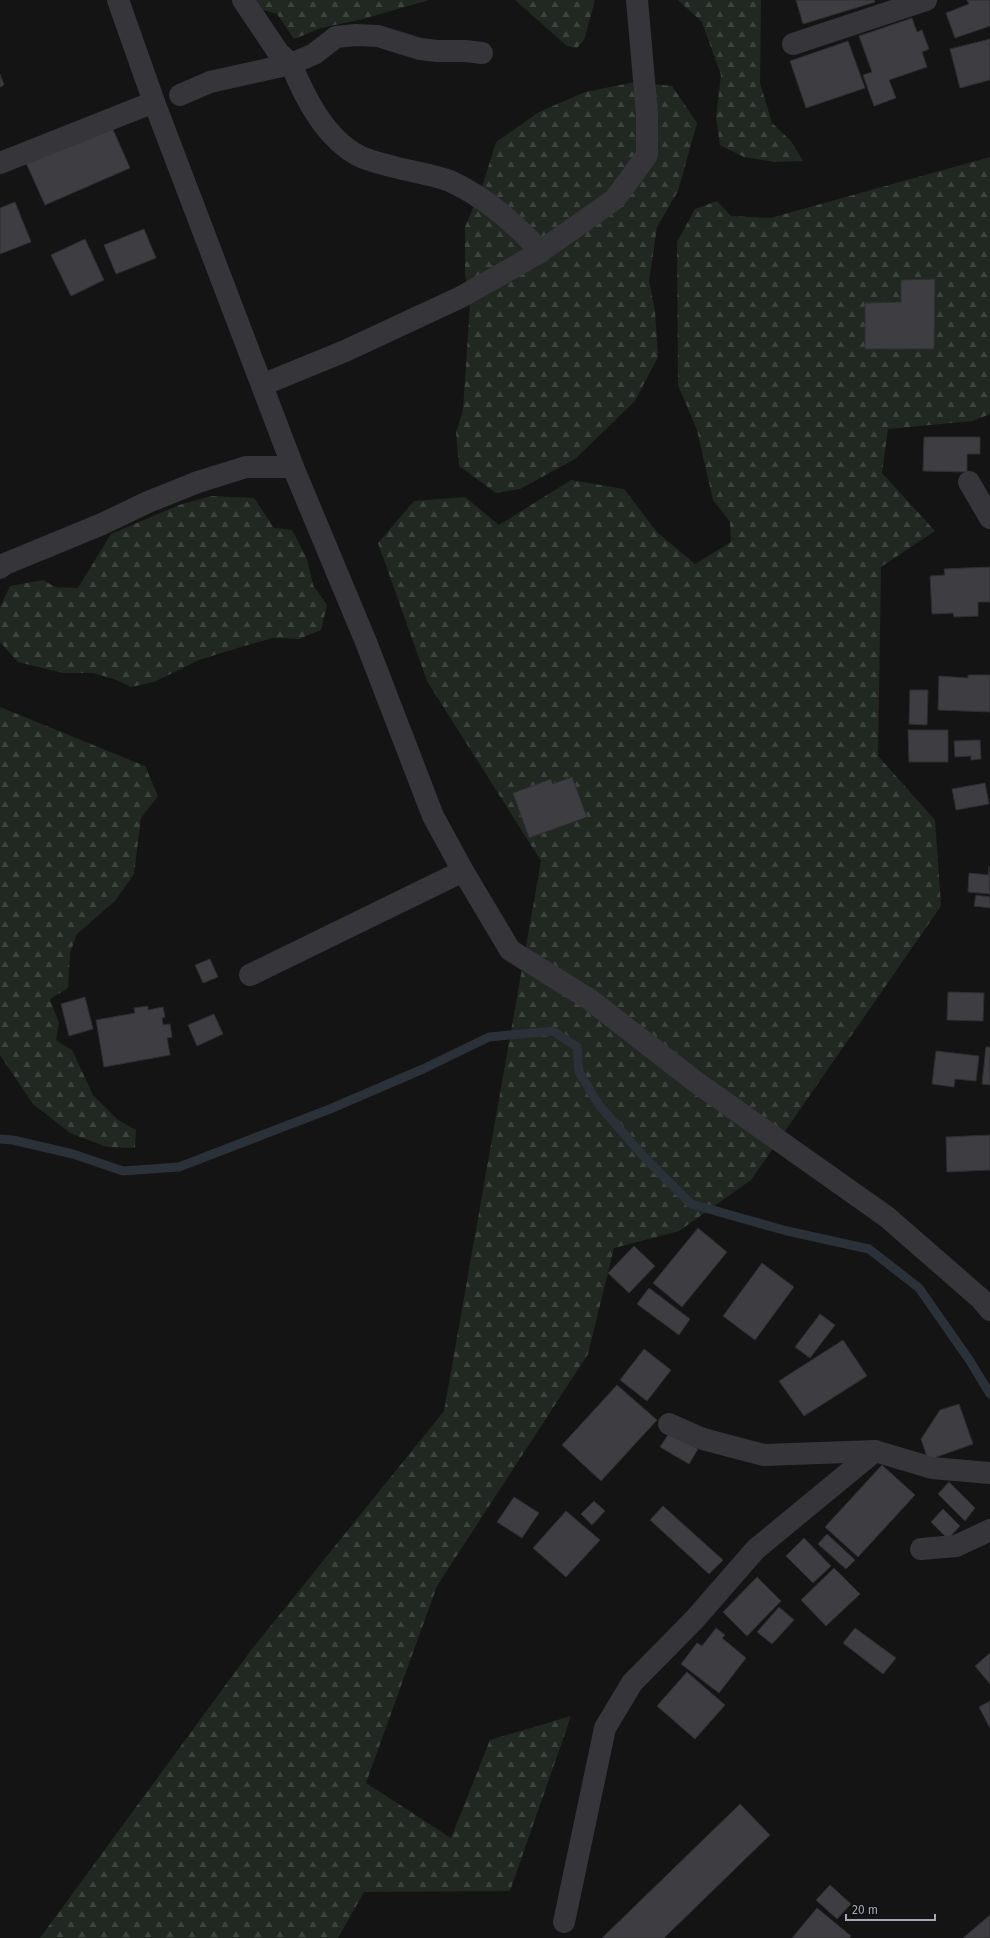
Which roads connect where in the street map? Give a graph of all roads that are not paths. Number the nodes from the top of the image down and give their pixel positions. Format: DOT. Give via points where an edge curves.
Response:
graph roads {
  1 [pos="118,0"];
  2 [pos="244,0"];
  3 [pos="637,0"];
  4 [pos="926,0"];
  5 [pos="794,44"];
  6 [pos="482,53"];
  7 [pos="291,64"];
  8 [pos="180,95"];
  9 [pos="154,102"];
  10 [pos="0,163"];
  11 [pos="541,252"];
  12 [pos="262,385"];
  13 [pos="293,467"];
  14 [pos="969,482"];
  15 [pos="990,518"];
  16 [pos="0,568"];
  17 [pos="463,871"];
  18 [pos="250,975"];
  19 [pos="990,1310"];
  20 [pos="669,1424"];
  21 [pos="875,1452"];
  22 [pos="990,1472"];
  23 [pos="990,1530"];
  24 [pos="921,1550"];
  25 [pos="564,1922"];
  1 -- 9 [label="street"];
  2 -- 7 [label="street" via="278,52"];
  3 -- 11 [label="street" via="647,114 647,155 615,199"];
  4 -- 5 [label="street"];
  6 -- 7 [label="street" via="437,52 378,36 356,35 336,37 314,54"];
  7 -- 8 [label="street" via="210,82"];
  7 -- 11 [label="street" via="298,82 324,124 335,138 353,152 393,167 448,181 471,192 524,233"];
  9 -- 10 [label="street"];
  9 -- 12 [label="street"];
  11 -- 12 [label="street" via="461,297 345,351"];
  12 -- 13 [label="street"];
  13 -- 16 [label="street" via="246,467 198,482"];
  13 -- 17 [label="street" via="366,642 433,816"];
  14 -- 15 [label="street"];
  17 -- 18 [label="street"];
  17 -- 19 [label="street" via="510,950 589,999 696,1082 887,1217 981,1299"];
  20 -- 21 [label="street" via="703,1439 764,1455"];
  21 -- 22 [label="street" via="932,1468"];
  21 -- 25 [label="street" via="756,1549 695,1619 632,1684 605,1728"];
  23 -- 24 [label="street" via="956,1546"];
}
